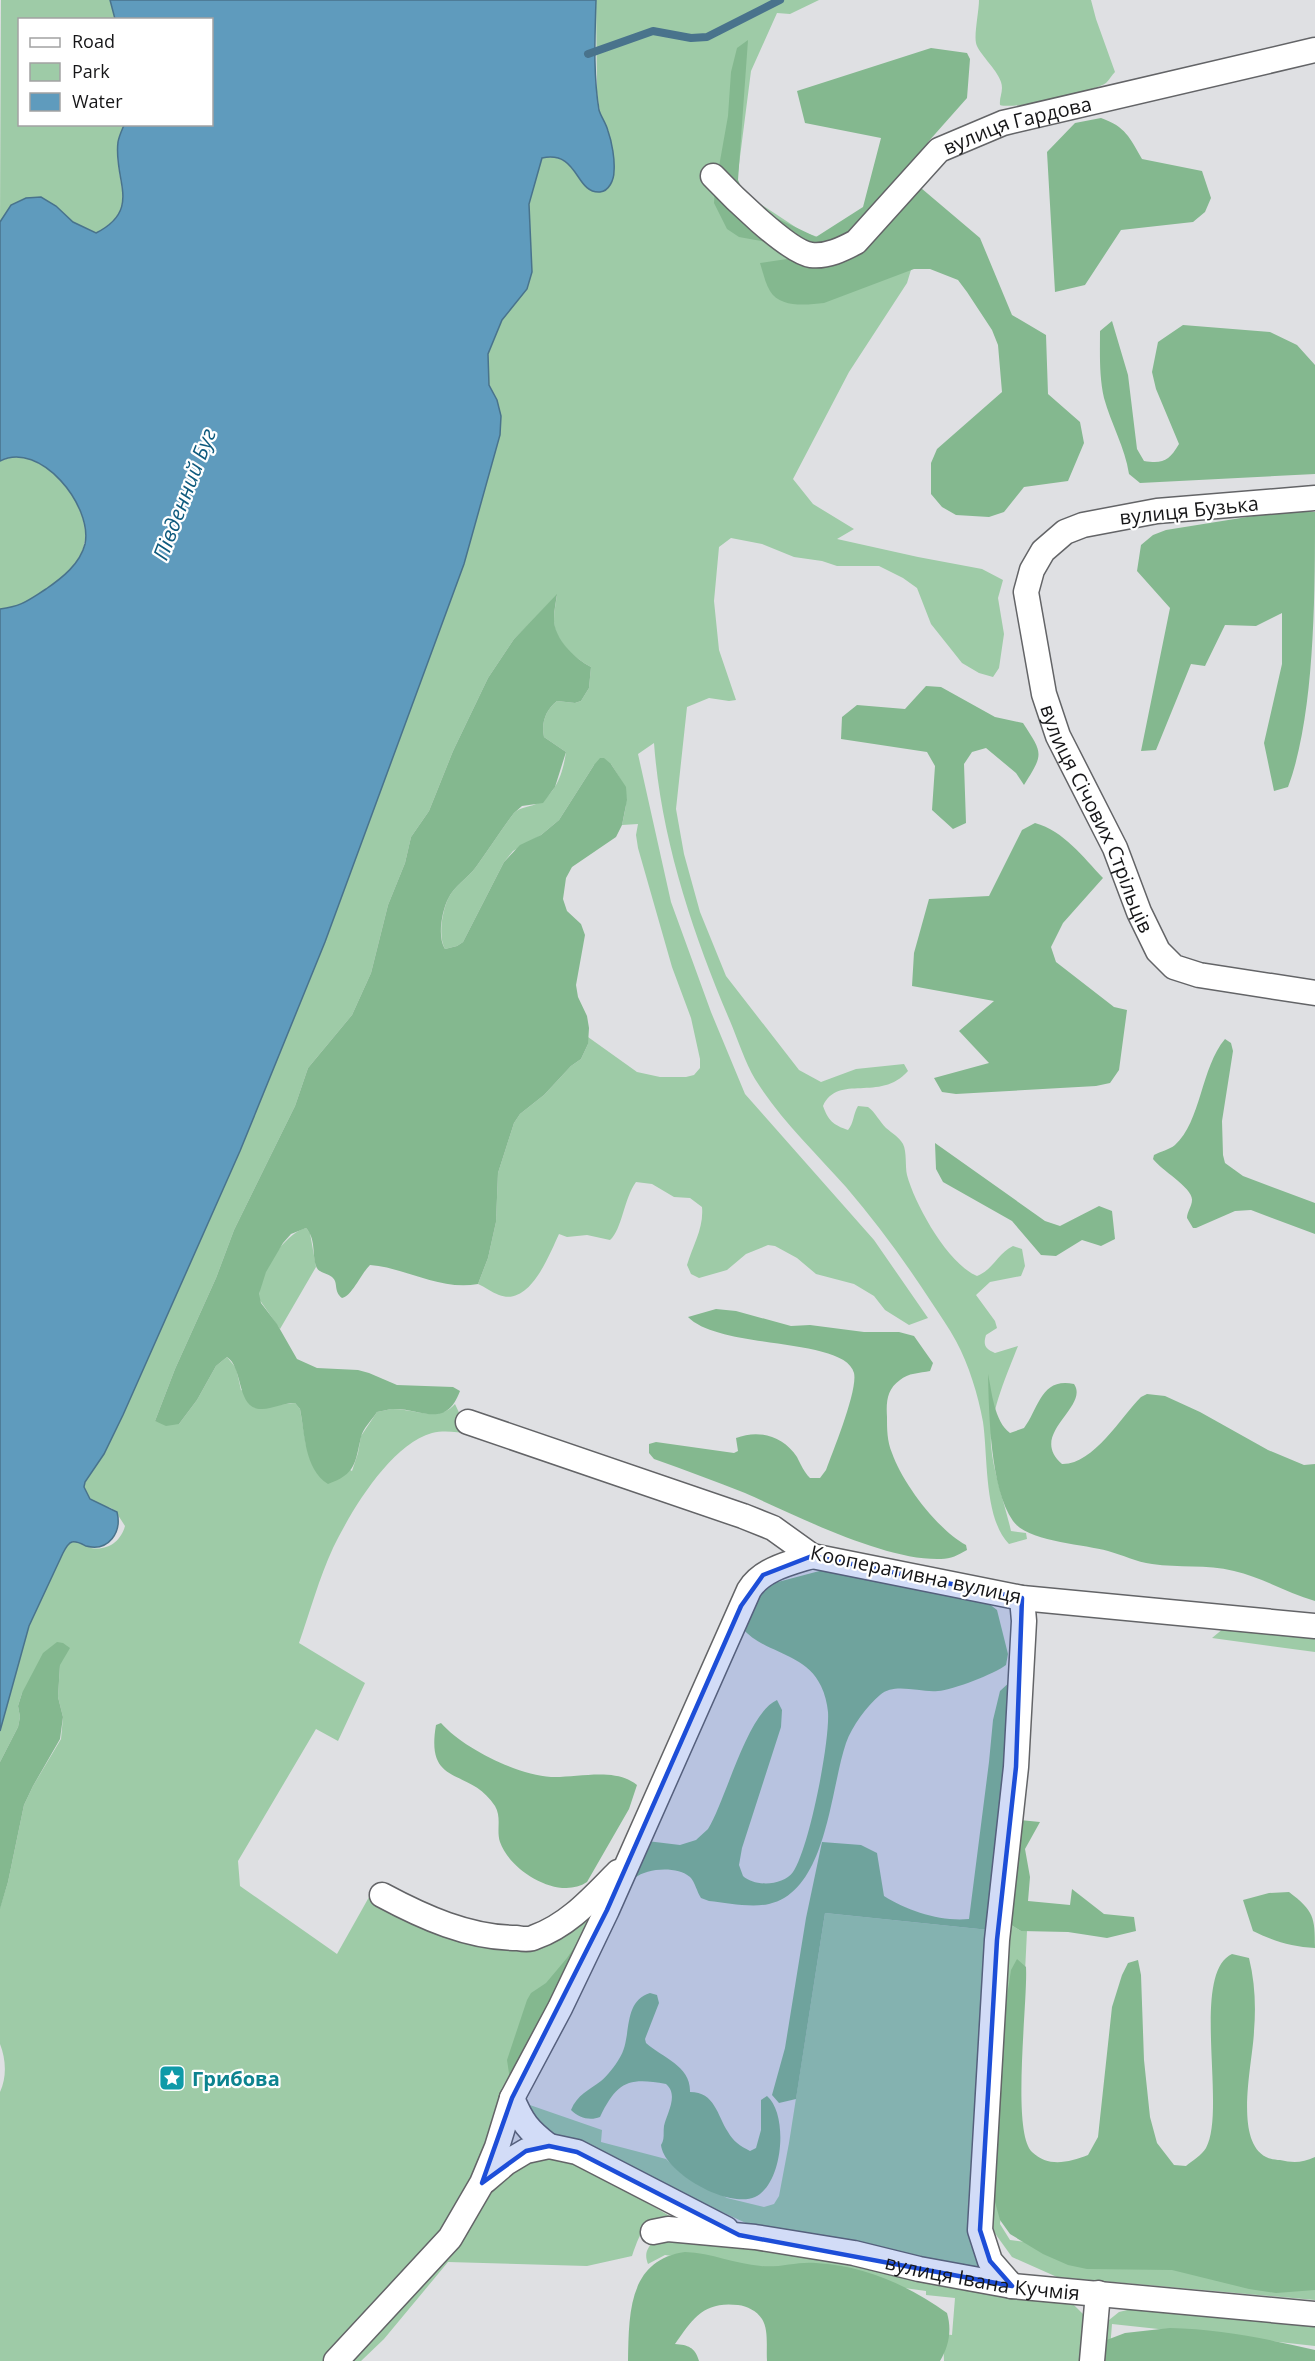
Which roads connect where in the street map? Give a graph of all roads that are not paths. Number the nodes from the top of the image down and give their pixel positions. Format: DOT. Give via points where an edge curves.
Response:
graph roads {
  1 [pos="1315,50"];
  2 [pos="713,176"];
  3 [pos="1315,498"];
  4 [pos="1065,532"];
  5 [pos="1315,993"];
  6 [pos="468,1422"];
  7 [pos="812,1556"];
  8 [pos="1022,1598"];
  9 [pos="1315,1626"];
  10 [pos="628,1862"];
  11 [pos="382,1895"];
  12 [pos="512,2098"];
  13 [pos="549,2146"];
  14 [pos="482,2183"];
  15 [pos="653,2232"];
  16 [pos="739,2235"];
  17 [pos="1012,2286"];
  18 [pos="1098,2293"];
  19 [pos="1315,2314"];
  20 [pos="336,2361"];
  21 [pos="1092,2361"];
  1 -- 2 [label="street, вулиця Гардова" via="1003,123 971,136 939,150 856,242 839,252 811,255 794,247 743,207"];
  3 -- 4 [label="street, вулиця Бузька" via="1157,511 1107,519"];
  4 -- 5 [label="street, вулиця Січових Стрільців" via="1043,550 1026,592 1044,694 1058,736 1115,848 1158,951 1174,967 1199,975"];
  6 -- 7 [label="street, Кооперативна вулиця" via="743,1516 773,1528"];
  7 -- 8 [label="street, Кооперативна вулиця"];
  7 -- 10 [label="street" via="763,1575 749,1590"];
  8 -- 9 [label="street, Кооперативна вулиця"];
  8 -- 17 [label="street" via="1016,1767 997,1940 981,2230 990,2261"];
  10 -- 11 [label="street" via="577,1913 532,1939 473,1933 441,1923"];
  10 -- 12 [label="street" via="560,2008"];
  12 -- 13 [label="street" via="530,2132"];
  12 -- 14 [label="street"];
  13 -- 14 [label="street" via="526,2151"];
  13 -- 16 [label="street" via="577,2152"];
  14 -- 20 [label="street" via="450,2238"];
  15 -- 16 [label="street, вулиця Івана Кучмія" via="668,2229"];
  16 -- 17 [label="street, вулиця Івана Кучмія" via="855,2253"];
  17 -- 18 [label="street, вулиця Івана Кучмія"];
  18 -- 19 [label="street, вулиця Івана Кучмія"];
  18 -- 21 [label="street"];
}
